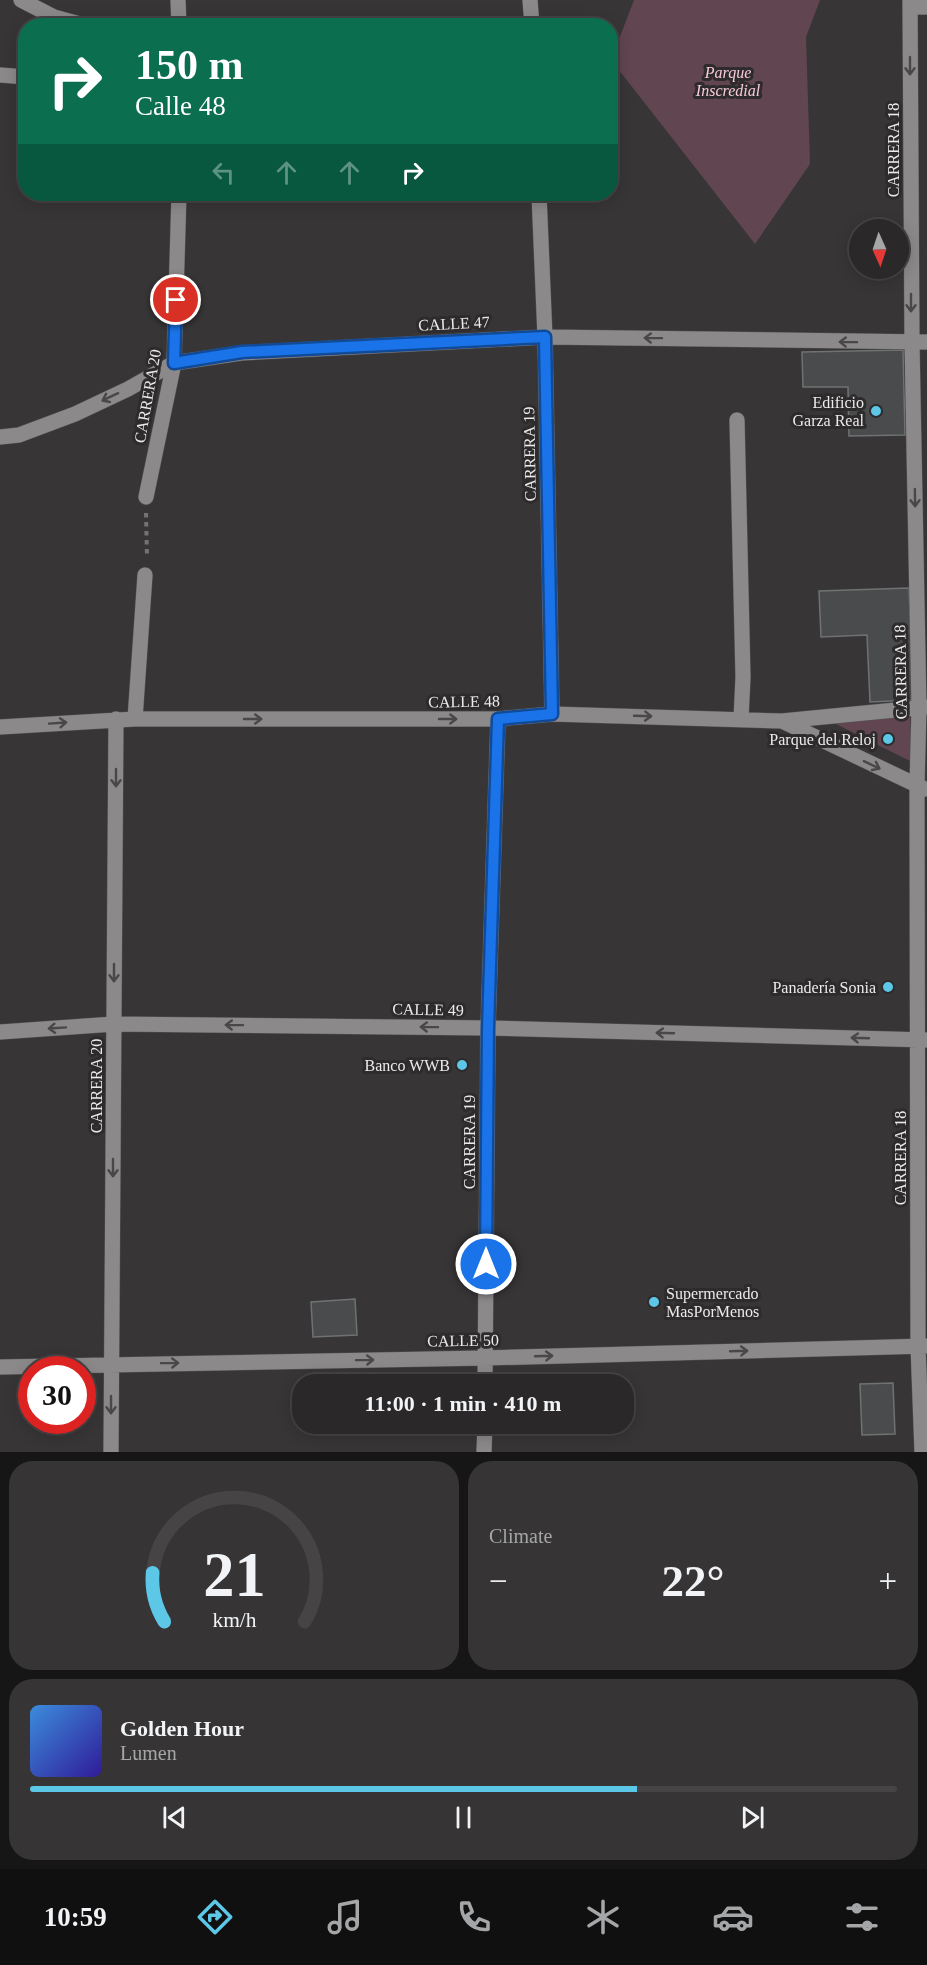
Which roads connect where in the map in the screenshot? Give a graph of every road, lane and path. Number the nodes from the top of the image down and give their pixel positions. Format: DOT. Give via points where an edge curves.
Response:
graph roads {
  1 [pos="21,0"];
  2 [pos="178,0"];
  3 [pos="530,0"];
  4 [pos="910,4"];
  5 [pos="927,7"];
  6 [pos="58,18"];
  7 [pos="179,18"];
  8 [pos="531,18"];
  9 [pos="0,75"];
  10 [pos="18,76"];
  11 [pos="178,201"];
  12 [pos="540,201"];
  13 [pos="545,337"];
  14 [pos="919,343"];
  15 [pos="174,363"];
  16 [pos="737,420"];
  17 [pos="0,437"];
  18 [pos="146,496"];
  19 [pos="145,575"];
  20 [pos="923,707"];
  21 [pos="552,714"];
  22 [pos="116,719"];
  23 [pos="135,719"];
  24 [pos="498,719"];
  25 [pos="741,719"];
  26 [pos="782,721"];
  27 [pos="0,727"];
  28 [pos="922,788"];
  29 [pos="114,1024"];
  30 [pos="488,1028"];
  31 [pos="0,1032"];
  32 [pos="923,1040"];
  33 [pos="923,1346"];
  34 [pos="485,1358"];
  35 [pos="112,1364"];
  36 [pos="0,1367"];
  37 [pos="485,1374"];
  38 [pos="485,1434"];
  39 [pos="111,1452"];
  40 [pos="484,1452"];
  41 [pos="922,1452"];
  1 -- 6 [label="street"];
  2 -- 7 [label="street"];
  3 -- 8 [label="street"];
  4 -- 5 [label="street"];
  4 -- 14 [label="street, CARRERA 18, one-way"];
  9 -- 10 [label="street"];
  11 -- 15 [label="street, CARRERA 20"];
  12 -- 13 [label="street, CARRERA 19"];
  14 -- 13 [label="street, CALLE 47, one-way"];
  13 -- 15 [label="street, CALLE 47" via="242,352"];
  13 -- 21 [label="street, CARRERA 19"];
  14 -- 20 [label="street, CARRERA 18, one-way"];
  15 -- 17 [label="street, CALLE 47, one-way" via="75,414 19,435"];
  15 -- 18 [label="street, CARRERA 20"];
  16 -- 25 [label="street"];
  18 -- 19 [label="path"];
  19 -- 23 [label="street"];
  20 -- 26 [label="street, CALLE 48"];
  20 -- 28 [label="street, CARRERA 18"];
  21 -- 24 [label="street, CALLE 48"];
  21 -- 25 [label="street, CALLE 48, one-way"];
  22 -- 23 [label="street, CALLE 48"];
  27 -- 22 [label="street, CALLE 48, one-way"];
  22 -- 29 [label="street, CARRERA 20, one-way"];
  23 -- 24 [label="street, CALLE 48, one-way"];
  24 -- 30 [label="street, CARRERA 19"];
  25 -- 26 [label="street, CALLE 48"];
  26 -- 28 [label="street, one-way"];
  28 -- 32 [label="street, CARRERA 18"];
  30 -- 29 [label="street, CALLE 49, one-way"];
  29 -- 31 [label="street, CALLE 49, one-way"];
  29 -- 35 [label="street, CARRERA 20, one-way"];
  32 -- 30 [label="street, CALLE 49, one-way"];
  30 -- 34 [label="street, CARRERA 19"];
  32 -- 33 [label="street, CARRERA 18"];
  34 -- 33 [label="street, CALLE 50, one-way"];
  33 -- 41 [label="street, CARRERA 18"];
  35 -- 34 [label="street, CALLE 50, one-way"];
  34 -- 37 [label="street, CARRERA 19"];
  35 -- 36 [label="street, CALLE 50"];
  35 -- 39 [label="street, CARRERA 20, one-way"];
  38 -- 40 [label="street"];
}
